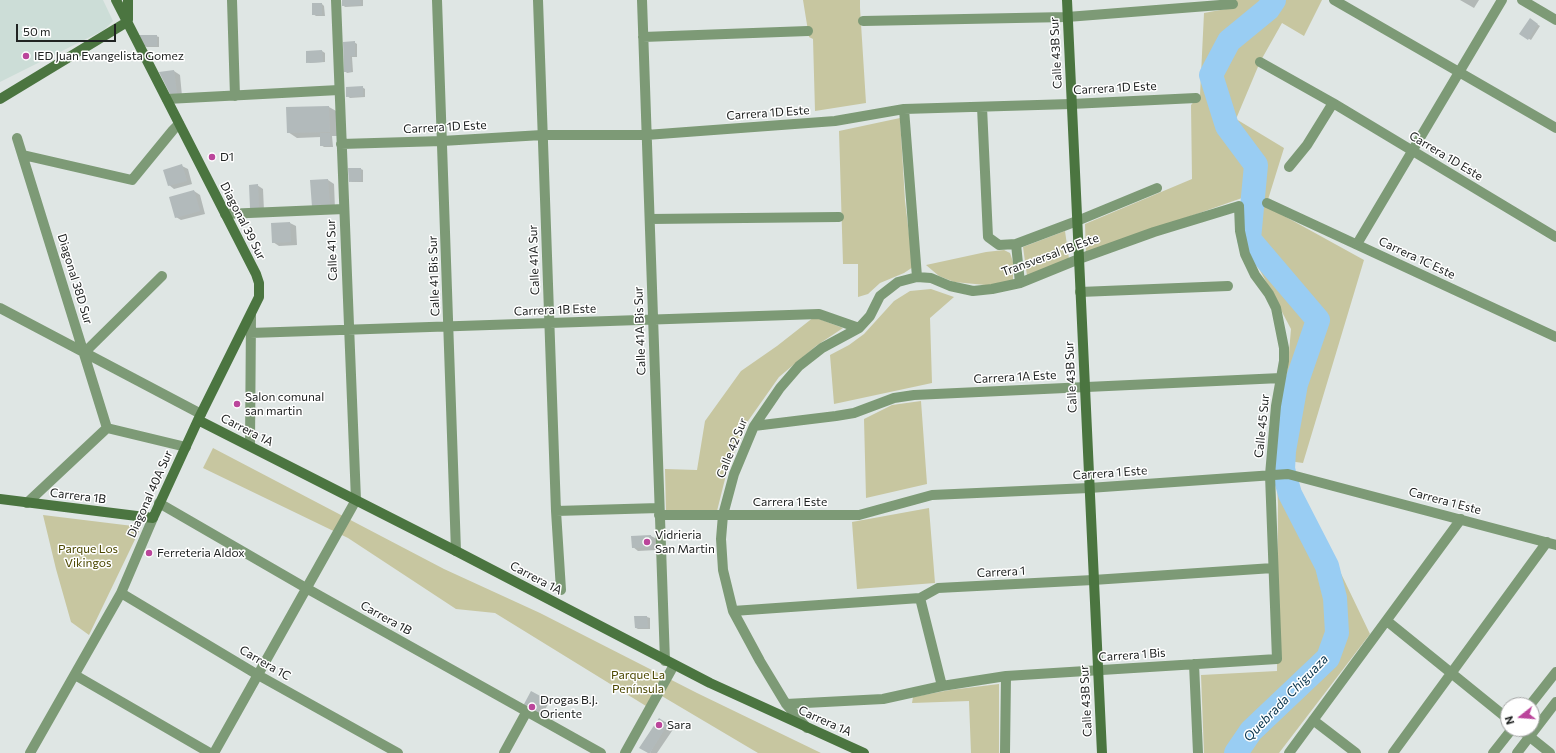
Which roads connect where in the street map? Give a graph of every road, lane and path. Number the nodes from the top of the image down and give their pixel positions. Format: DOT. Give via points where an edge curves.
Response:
graph roads {
  1 [pos="116,0"];
  2 [pos="128,0"];
  3 [pos="232,0"];
  4 [pos="336,0"];
  5 [pos="438,0"];
  6 [pos="538,0"];
  7 [pos="642,0"];
  8 [pos="1067,0"];
  9 [pos="1334,0"];
  10 [pos="1502,0"];
  11 [pos="1522,0"];
  12 [pos="1233,4"];
  13 [pos="1067,17"];
  14 [pos="1556,20"];
  15 [pos="863,21"];
  16 [pos="127,22"];
  17 [pos="808,31"];
  18 [pos="643,37"];
  19 [pos="1260,62"];
  20 [pos="1459,72"];
  21 [pos="339,90"];
  22 [pos="235,96"];
  23 [pos="1196,98"];
  24 [pos="0,99"];
  25 [pos="167,99"];
  26 [pos="1333,103"];
  27 [pos="1071,104"];
  28 [pos="982,106"];
  29 [pos="904,109"];
  30 [pos="179,124"];
  31 [pos="1556,128"];
  32 [pos="542,135"];
  33 [pos="646,135"];
  34 [pos="17,138"];
  35 [pos="442,141"];
  36 [pos="341,144"];
  37 [pos="1412,151"];
  38 [pos="23,156"];
  39 [pos="1289,167"];
  40 [pos="1157,188"];
  41 [pos="1267,203"];
  42 [pos="1239,206"];
  43 [pos="344,209"];
  44 [pos="225,214"];
  45 [pos="839,217"];
  46 [pos="650,219"];
  47 [pos="1077,221"];
  48 [pos="1556,237"];
  49 [pos="1016,244"];
  50 [pos="1357,244"];
  51 [pos="1078,259"];
  52 [pos="162,276"];
  53 [pos="917,277"];
  54 [pos="259,283"];
  55 [pos="1020,283"];
  56 [pos="1228,286"];
  57 [pos="1080,292"];
  58 [pos="0,308"];
  59 [pos="251,315"];
  60 [pos="652,320"];
  61 [pos="550,324"];
  62 [pos="448,327"];
  63 [pos="859,328"];
  64 [pos="348,330"];
  65 [pos="250,333"];
  66 [pos="1556,337"];
  67 [pos="822,348"];
  68 [pos="84,353"];
  69 [pos="1281,378"];
  70 [pos="1085,386"];
  71 [pos="200,417"];
  72 [pos="754,426"];
  73 [pos="107,428"];
  74 [pos="186,446"];
  75 [pos="250,446"];
  76 [pos="1279,475"];
  77 [pos="1089,488"];
  78 [pos="0,498"];
  79 [pos="356,500"];
  80 [pos="27,503"];
  81 [pos="159,503"];
  82 [pos="556,511"];
  83 [pos="659,511"];
  84 [pos="723,515"];
  85 [pos="153,518"];
  86 [pos="1461,519"];
  87 [pos="1552,544"];
  88 [pos="456,551"];
  89 [pos="1273,568"];
  90 [pos="1094,580"];
  91 [pos="306,588"];
  92 [pos="561,590"];
  93 [pos="121,593"];
  94 [pos="920,598"];
  95 [pos="733,610"];
  96 [pos="1387,621"];
  97 [pos="1277,659"];
  98 [pos="669,663"];
  99 [pos="1194,664"];
  100 [pos="1098,670"];
  101 [pos="1556,672"];
  102 [pos="1452,673"];
  103 [pos="75,675"];
  104 [pos="258,675"];
  105 [pos="1006,676"];
  106 [pos="942,686"];
  107 [pos="1536,697"];
  108 [pos="1556,702"];
  109 [pos="786,704"];
  110 [pos="527,712"];
  111 [pos="1500,712"];
  112 [pos="1314,720"];
  113 [pos="1540,724"];
  114 [pos="807,728"];
  115 [pos="1506,737"];
  116 [pos="1530,737"];
  117 [pos="30,753"];
  118 [pos="210,753"];
  119 [pos="214,753"];
  120 [pos="398,753"];
  121 [pos="504,753"];
  122 [pos="601,753"];
  123 [pos="625,753"];
  124 [pos="864,753"];
  125 [pos="1005,753"];
  126 [pos="1102,753"];
  127 [pos="1198,753"];
  128 [pos="1289,753"];
  129 [pos="1356,753"];
  130 [pos="1394,753"];
  131 [pos="1493,753"];
  132 [pos="1517,753"];
  133 [pos="1550,753"];
  1 -- 16 [label="street, Diagonal 39 Sur"];
  2 -- 16 [label="street"];
  3 -- 22 [label="street"];
  4 -- 21 [label="street, Calle 41 Sur"];
  5 -- 35 [label="street, Calle 41 Bis Sur"];
  6 -- 32 [label="street, Calle 41A Sur"];
  7 -- 18 [label="street, Calle 41A Bis Sur"];
  8 -- 13 [label="street, Calle 43B Sur"];
  9 -- 20 [label="street"];
  10 -- 20 [label="street"];
  11 -- 14 [label="street"];
  12 -- 13 [label="street"];
  13 -- 15 [label="street"];
  13 -- 27 [label="street, Calle 43B Sur"];
  16 -- 24 [label="street"];
  16 -- 25 [label="street, Diagonal 39 Sur"];
  17 -- 18 [label="street"];
  18 -- 33 [label="street, Calle 41A Bis Sur"];
  19 -- 26 [label="street, Carrera 1D Este"];
  20 -- 31 [label="street"];
  20 -- 37 [label="street"];
  21 -- 22 [label="street"];
  21 -- 36 [label="street, Calle 41 Sur"];
  22 -- 25 [label="street"];
  23 -- 27 [label="street, Carrera 1D Este"];
  25 -- 30 [label="street, Diagonal 39 Sur"];
  26 -- 37 [label="street, Carrera 1D Este"];
  26 -- 39 [label="street" via="1307,145"];
  27 -- 28 [label="street, Carrera 1D Este"];
  27 -- 47 [label="street, Calle 43B Sur"];
  28 -- 29 [label="street, Carrera 1D Este"];
  28 -- 49 [label="street" via="988,237 999,245"];
  29 -- 33 [label="street, Carrera 1D Este" via="835,121"];
  29 -- 53 [label="street"];
  30 -- 38 [label="street" via="132,180"];
  30 -- 44 [label="street, Diagonal 39 Sur"];
  32 -- 33 [label="street, Carrera 1D Este"];
  32 -- 35 [label="street, Carrera 1D Este"];
  32 -- 61 [label="street, Calle 41A Sur"];
  33 -- 46 [label="street, Calle 41A Bis Sur"];
  34 -- 38 [label="street, Diagonal 38D Sur"];
  35 -- 36 [label="street, Carrera 1D Este"];
  35 -- 62 [label="street, Calle 41 Bis Sur"];
  36 -- 43 [label="street, Calle 41 Sur"];
  37 -- 48 [label="street, Carrera 1D Este"];
  37 -- 50 [label="street"];
  38 -- 68 [label="street, Diagonal 38D Sur"];
  40 -- 47 [label="street"];
  41 -- 50 [label="street, Carrera 1C Este"];
  42 -- 51 [label="street, Transversal 1B Este"];
  42 -- 69 [label="street, Calle 45 Sur" via="1240,231 1245,254 1276,308 1284,348"];
  43 -- 44 [label="street"];
  43 -- 64 [label="street, Calle 41 Sur"];
  44 -- 54 [label="street, Diagonal 39 Sur"];
  45 -- 46 [label="street"];
  46 -- 60 [label="street, Calle 41A Bis Sur"];
  47 -- 49 [label="street"];
  47 -- 51 [label="street, Calle 43B Sur"];
  49 -- 55 [label="street"];
  50 -- 66 [label="street, Carrera 1C Este"];
  51 -- 55 [label="street, Transversal 1B Este"];
  51 -- 57 [label="street, Calle 43B Sur"];
  52 -- 68 [label="street"];
  53 -- 55 [label="street, Transversal 1B Este" via="931,278 950,286 973,291"];
  53 -- 63 [label="street, Transversal 1B Este" via="898,282 880,296 870,316"];
  54 -- 59 [label="street, Diagonal 40A Sur" via="258,297"];
  56 -- 57 [label="street"];
  57 -- 70 [label="street, Calle 43B Sur"];
  58 -- 68 [label="street"];
  59 -- 65 [label="street"];
  59 -- 71 [label="street, Diagonal 40A Sur"];
  60 -- 61 [label="street, Carrera 1B Este"];
  60 -- 63 [label="street, Carrera 1B Este" via="819,314"];
  60 -- 83 [label="street, Calle 41A Bis Sur"];
  61 -- 62 [label="street, Carrera 1B Este"];
  61 -- 82 [label="street, Calle 41A Sur"];
  62 -- 64 [label="street, Carrera 1B Este"];
  62 -- 88 [label="street, Calle 41 Bis Sur"];
  63 -- 67 [label="street, Transversal 1B Este"];
  64 -- 65 [label="street, Carrera 1B Este"];
  64 -- 79 [label="street, Calle 41 Sur"];
  65 -- 75 [label="street"];
  67 -- 72 [label="street, Calle 42 Sur" via="798,366"];
  68 -- 71 [label="street"];
  68 -- 73 [label="street, Diagonal 38D Sur"];
  69 -- 70 [label="street, Carrera 1A Este"];
  69 -- 76 [label="street, Calle 45 Sur" via="1276,406"];
  70 -- 72 [label="street, Carrera 1A Este" via="914,395 894,398 854,413"];
  70 -- 77 [label="street, Calle 43B Sur"];
  71 -- 74 [label="street, Diagonal 40A Sur"];
  71 -- 75 [label="street, Carrera 1A"];
  72 -- 84 [label="street, Calle 42 Sur" via="734,474"];
  73 -- 74 [label="street"];
  73 -- 80 [label="street"];
  74 -- 81 [label="street, Diagonal 40A Sur"];
  75 -- 79 [label="street, Carrera 1A"];
  76 -- 77 [label="street, Carrera 1 Este"];
  76 -- 86 [label="street, Carrera 1 Este"];
  76 -- 89 [label="street, Calle 45 Sur"];
  77 -- 84 [label="street, Carrera 1 Este" via="932,495 860,515"];
  77 -- 90 [label="street, Calle 43B Sur"];
  78 -- 80 [label="street, Carrera 1B"];
  79 -- 88 [label="street, Carrera 1A"];
  79 -- 91 [label="street"];
  80 -- 85 [label="street, Carrera 1B"];
  81 -- 85 [label="street, Diagonal 40A Sur"];
  81 -- 91 [label="street, Carrera 1B"];
  82 -- 83 [label="street, Carrera 1 Este"];
  82 -- 92 [label="street, Calle 41A Sur"];
  83 -- 84 [label="street, Carrera 1 Este"];
  83 -- 98 [label="street, Calle 41A Bis Sur"];
  84 -- 95 [label="street, Calle 42 Sur" via="723,570"];
  85 -- 93 [label="street, Diagonal 40A Sur"];
  86 -- 87 [label="street, Carrera 1 Este"];
  86 -- 96 [label="street"];
  87 -- 102 [label="street"];
  88 -- 98 [label="street, Carrera 1A"];
  89 -- 90 [label="street, Carrera 1"];
  89 -- 97 [label="street, Calle 45 Sur"];
  90 -- 94 [label="street, Carrera 1" via="938,588"];
  90 -- 100 [label="street, Calle 43B Sur"];
  91 -- 104 [label="street"];
  91 -- 110 [label="street, Carrera 1B"];
  93 -- 103 [label="street, Diagonal 40A Sur"];
  93 -- 104 [label="street, Carrera 1C"];
  94 -- 95 [label="street, Carrera 1"];
  94 -- 106 [label="street"];
  95 -- 109 [label="street, Calle 42 Sur"];
  96 -- 102 [label="street"];
  96 -- 112 [label="street"];
  97 -- 99 [label="street, Carrera 1 Bis"];
  98 -- 114 [label="street, Carrera 1A"];
  98 -- 123 [label="street"];
  99 -- 100 [label="street, Carrera 1 Bis"];
  99 -- 127 [label="street"];
  100 -- 105 [label="street, Carrera 1 Bis"];
  100 -- 126 [label="street, Calle 43B Sur"];
  101 -- 107 [label="street"];
  102 -- 111 [label="street"];
  102 -- 130 [label="street"];
  103 -- 117 [label="street, Diagonal 40A Sur"];
  103 -- 118 [label="street"];
  104 -- 119 [label="street"];
  104 -- 120 [label="street, Carrera 1C"];
  105 -- 106 [label="street, Carrera 1 Bis"];
  105 -- 125 [label="street"];
  106 -- 109 [label="street, Carrera 1 Bis" via="883,699"];
  108 -- 113 [label="street"];
  109 -- 114 [label="street, Calle 42 Sur"];
  110 -- 121 [label="street"];
  110 -- 122 [label="street, Carrera 1B"];
  112 -- 128 [label="street"];
  112 -- 129 [label="street"];
  114 -- 124 [label="street, Carrera 1A"];
  115 -- 131 [label="street"];
  116 -- 132 [label="street"];
  116 -- 133 [label="street"];
}
